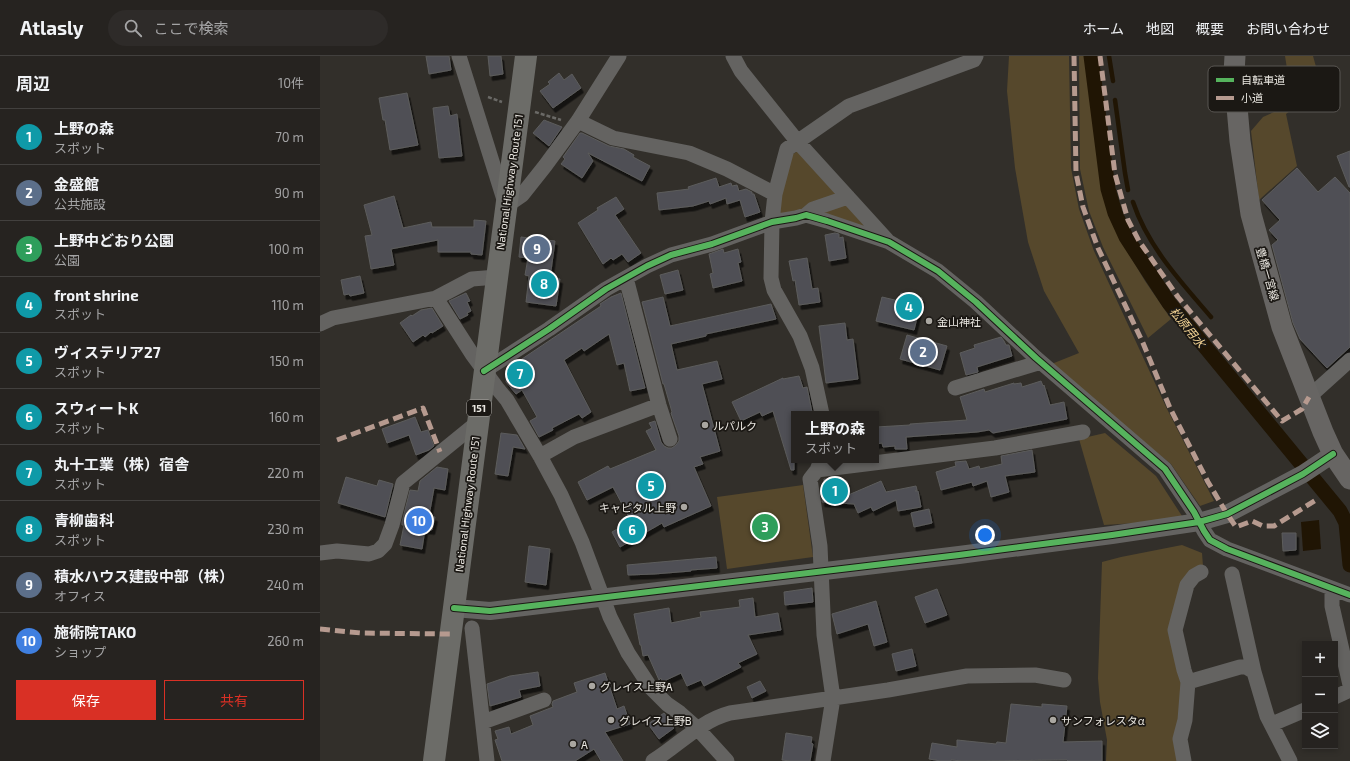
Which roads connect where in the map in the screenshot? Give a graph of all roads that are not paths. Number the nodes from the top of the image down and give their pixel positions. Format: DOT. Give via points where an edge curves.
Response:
graph roads {
  1 [pos="459,56"];
  2 [pos="526,56"];
  3 [pos="618,56"];
  4 [pos="733,56"];
  5 [pos="976,56"];
  6 [pos="1235,56"];
  7 [pos="1234,66"];
  8 [pos="1237,112"];
  9 [pos="578,121"];
  10 [pos="797,141"];
  11 [pos="775,194"];
  12 [pos="848,197"];
  13 [pos="506,206"];
  14 [pos="806,215"];
  15 [pos="772,222"];
  16 [pos="889,242"];
  17 [pos="497,277"];
  18 [pos="626,278"];
  19 [pos="436,298"];
  20 [pos="320,324"];
  21 [pos="1350,360"];
  22 [pos="1041,362"];
  23 [pos="484,371"];
  24 [pos="955,388"];
  25 [pos="1309,397"];
  26 [pos="659,405"];
  27 [pos="821,411"];
  28 [pos="478,422"];
  29 [pos="1084,432"];
  30 [pos="670,439"];
  31 [pos="1333,454"];
  32 [pos="540,456"];
  33 [pos="879,459"];
  34 [pos="840,463"];
  35 [pos="819,465"];
  36 [pos="1350,480"];
  37 [pos="1199,522"];
  38 [pos="320,553"];
  39 [pos="822,571"];
  40 [pos="1201,572"];
  41 [pos="1232,574"];
  42 [pos="1341,592"];
  43 [pos="603,597"];
  44 [pos="454,608"];
  45 [pos="472,628"];
  46 [pos="1254,672"];
  47 [pos="1064,680"];
  48 [pos="1188,682"];
  49 [pos="1350,685"];
  50 [pos="1350,690"];
  51 [pos="1338,696"];
  52 [pos="833,698"];
  53 [pos="544,700"];
  54 [pos="1302,711"];
  55 [pos="483,722"];
  56 [pos="1272,724"];
  57 [pos="697,728"];
  58 [pos="434,761"];
  59 [pos="487,761"];
  60 [pos="653,761"];
  61 [pos="727,761"];
  62 [pos="823,761"];
  63 [pos="1184,761"];
  64 [pos="1290,761"];
  1 -- 13 [label="street"];
  2 -- 13 [label="highway, National Highway Route 151 / 151"];
  3 -- 9 [label="street"];
  4 -- 10 [label="street" via="741,71"];
  5 -- 10 [label="street" via="974,60 850,106"];
  6 -- 7 [label="main road, 豊橋一宮線"];
  8 -- 25 [label="main road, 豊橋一宮線" via="1251,214 1282,327"];
  9 -- 11 [label="street" via="613,138 689,153"];
  9 -- 13 [label="street" via="522,195"];
  10 -- 11 [label="street" via="787,149"];
  10 -- 12 [label="street"];
  11 -- 15 [label="street"];
  12 -- 14 [label="street" via="813,209"];
  12 -- 16 [label="street"];
  13 -- 17 [label="highway, National Highway Route 151 / 151"];
  14 -- 15 [label="street"];
  14 -- 16 [label="street"];
  15 -- 18 [label="street" via="712,244 672,255"];
  15 -- 27 [label="street" via="771,278 774,290 800,336 812,368"];
  16 -- 22 [label="street" via="938,272 976,302"];
  17 -- 19 [label="street" via="472,279"];
  17 -- 23 [label="highway, National Highway Route 151 / 151"];
  18 -- 23 [label="street"];
  18 -- 26 [label="street"];
  19 -- 20 [label="street" via="333,318"];
  19 -- 23 [label="street"];
  21 -- 25 [label="street"];
  22 -- 24 [label="street"];
  22 -- 37 [label="street" via="1165,469"];
  23 -- 28 [label="highway, National Highway Route 151 / 151"];
  23 -- 32 [label="street" via="507,400"];
  25 -- 31 [label="main road, 豊橋一宮線"];
  26 -- 30 [label="street"];
  26 -- 32 [label="street" via="574,437"];
  28 -- 38 [label="street" via="403,483 392,525 385,544 378,551 369,554 337,551"];
  28 -- 44 [label="highway, National Highway Route 151 / 151"];
  29 -- 33 [label="street" via="995,448"];
  31 -- 36 [label="main road, 豊橋一宮線"];
  31 -- 37 [label="street" via="1309,470 1227,514"];
  32 -- 43 [label="street" via="582,542"];
  34 -- 35 [label="street"];
  35 -- 39 [label="street" via="810,479"];
  37 -- 39 [label="street"];
  37 -- 42 [label="street" via="1210,540 1220,546"];
  39 -- 43 [label="street"];
  39 -- 52 [label="street" via="824,635"];
  40 -- 48 [label="street" via="1187,585 1175,630"];
  41 -- 46 [label="street"];
  42 -- 49 [label="street" via="1332,606"];
  43 -- 44 [label="street" via="485,611"];
  43 -- 57 [label="street" via="628,653 651,688"];
  44 -- 58 [label="highway, National Highway Route 151 / 151"];
  45 -- 55 [label="street"];
  46 -- 48 [label="street" via="1246,667 1240,667"];
  46 -- 56 [label="street"];
  47 -- 52 [label="street" via="1035,675 967,676"];
  48 -- 63 [label="street" via="1185,720 1180,739"];
  50 -- 51 [label="street"];
  52 -- 57 [label="street" via="720,715"];
  52 -- 62 [label="street"];
  53 -- 55 [label="street"];
  54 -- 56 [label="street"];
  55 -- 59 [label="street"];
  56 -- 64 [label="street"];
  57 -- 60 [label="street"];
  57 -- 61 [label="street"];
}
